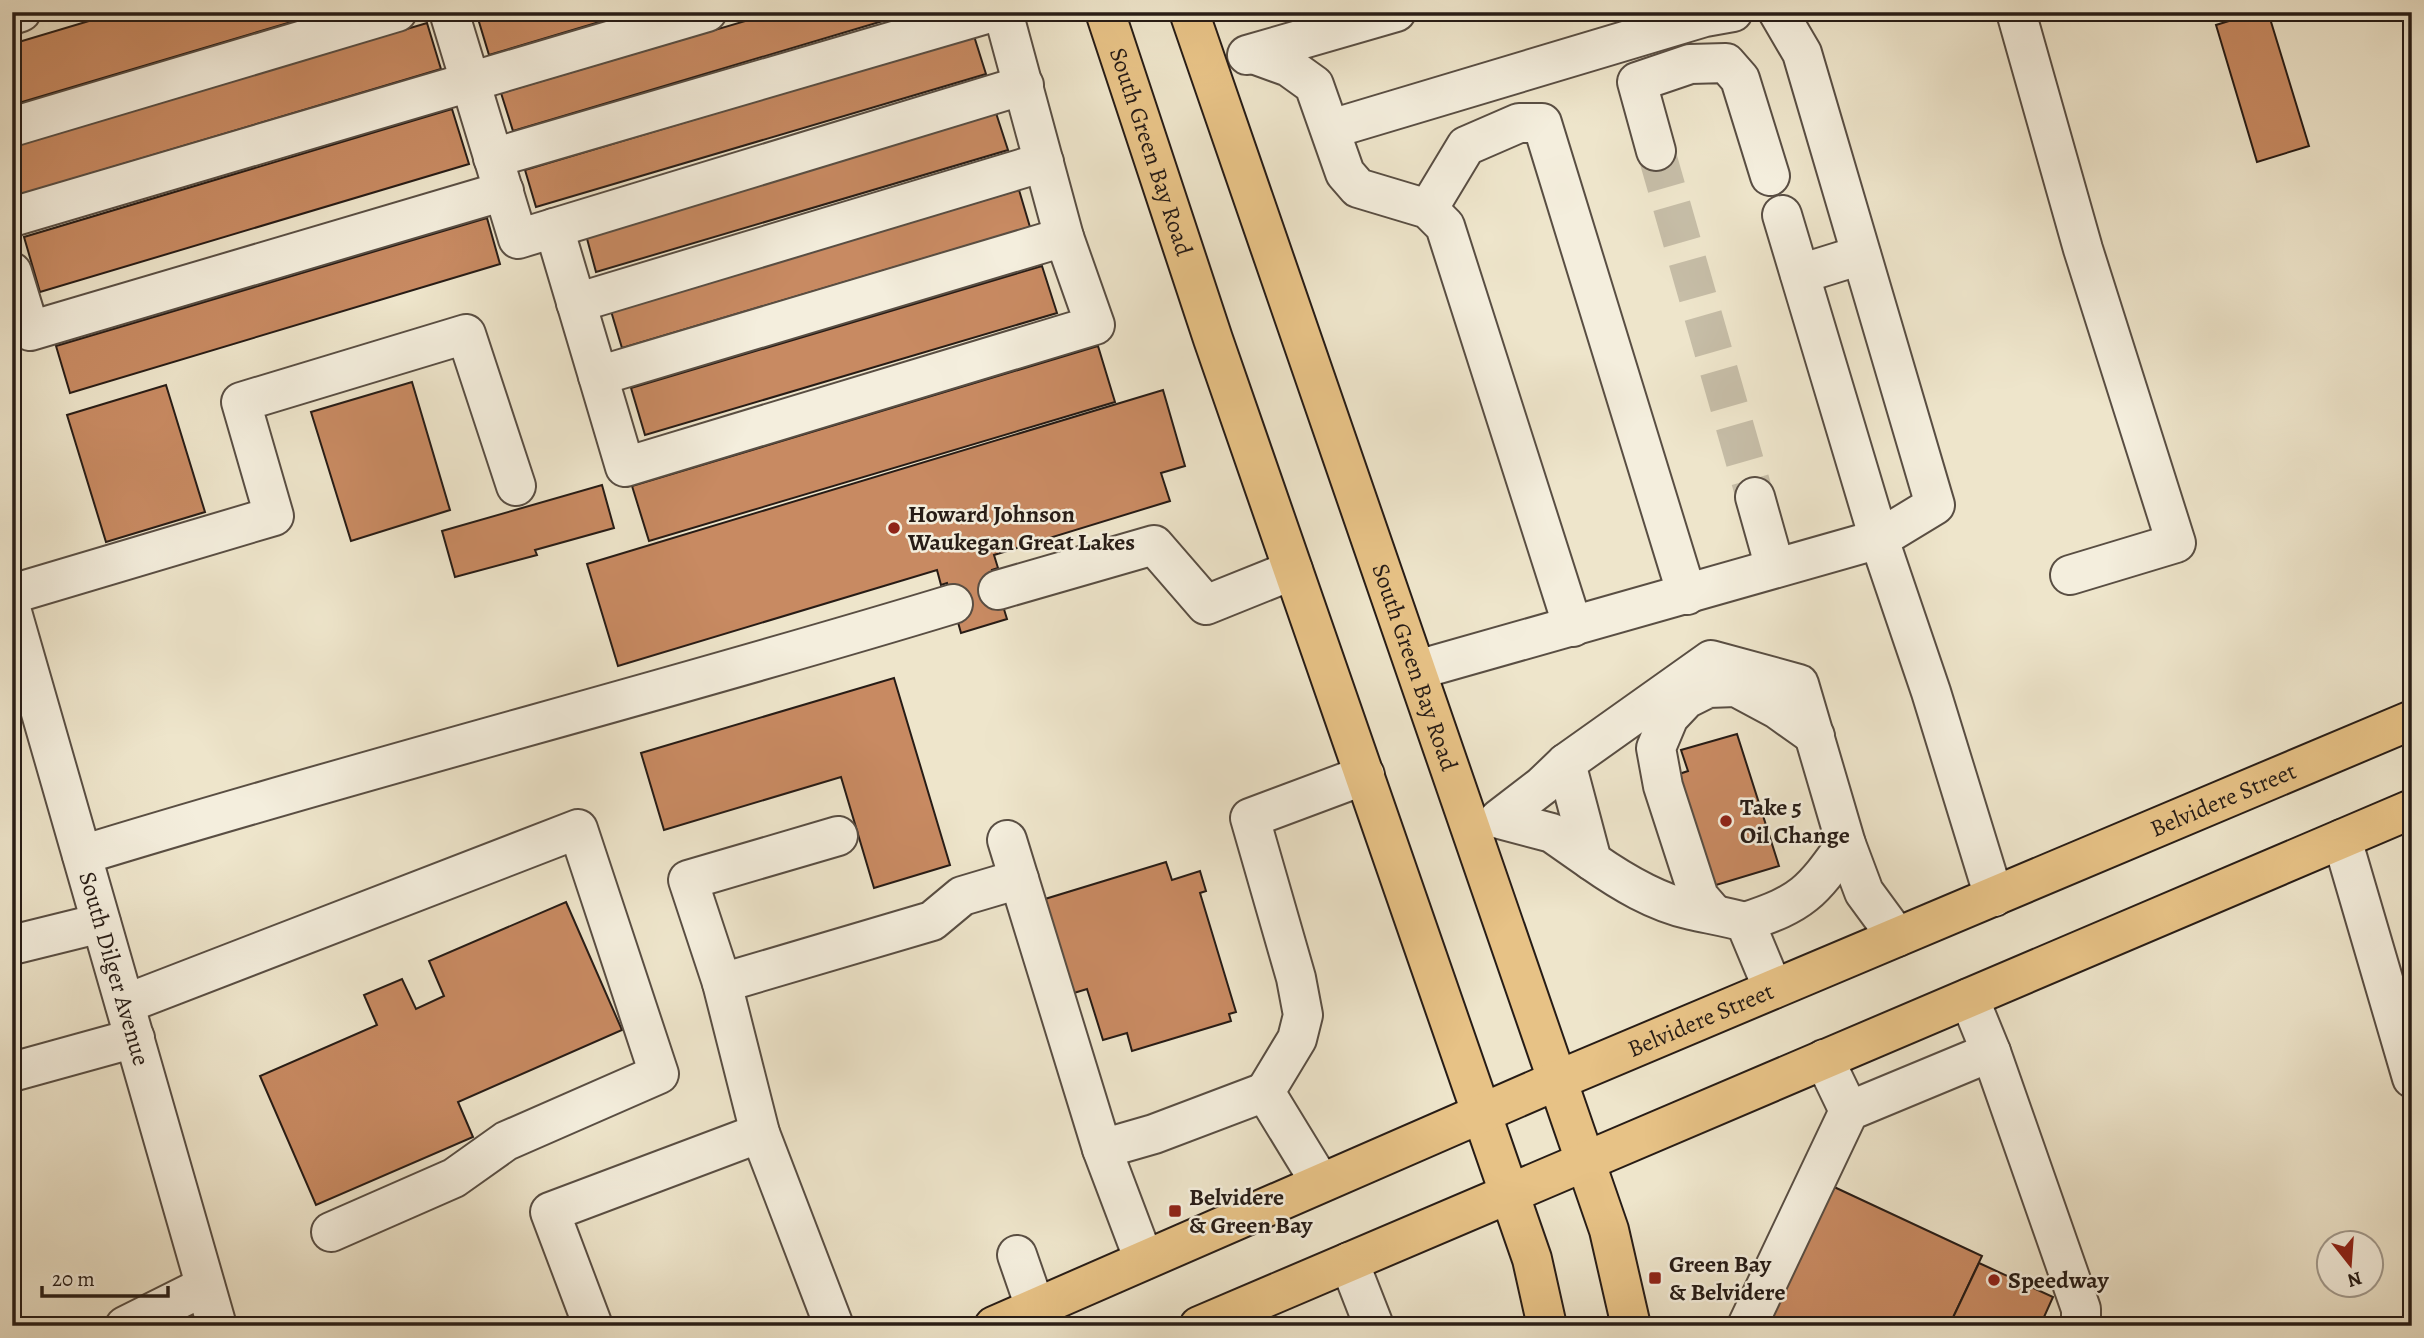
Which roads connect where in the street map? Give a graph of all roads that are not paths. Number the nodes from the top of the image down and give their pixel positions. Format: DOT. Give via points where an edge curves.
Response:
graph roads {
  1 [pos="21,12"];
  2 [pos="397,12"];
  3 [pos="449,12"];
  4 [pos="707,12"];
  5 [pos="993,12"];
  6 [pos="1003,12"];
  7 [pos="1105,12"];
  8 [pos="1189,12"];
  9 [pos="1396,12"];
  10 [pos="1733,12"];
  11 [pos="1778,12"];
  12 [pos="2016,12"];
  13 [pos="12,15"];
  14 [pos="1253,54"];
  15 [pos="1205,59"];
  16 [pos="470,82"];
  17 [pos="1024,85"];
  18 [pos="12,127"];
  19 [pos="1331,130"];
  20 [pos="1656,151"];
  21 [pos="1044,162"];
  22 [pos="498,174"];
  23 [pos="1770,176"];
  24 [pos="1428,209"];
  25 [pos="1782,215"];
  26 [pos="12,217"];
  27 [pos="554,228"];
  28 [pos="1065,237"];
  29 [pos="1861,255"];
  30 [pos="12,272"];
  31 [pos="1800,274"];
  32 [pos="576,303"];
  33 [pos="598,376"];
  34 [pos="516,486"];
  35 [pos="1755,496"];
  36 [pos="1879,539"];
  37 [pos="1776,568"];
  38 [pos="1293,570"];
  39 [pos="2070,575"];
  40 [pos="998,590"];
  41 [pos="12,594"];
  42 [pos="1687,594"];
  43 [pos="953,604"];
  44 [pos="12,612"];
  45 [pos="1573,627"];
  46 [pos="1417,670"];
  47 [pos="1623,720"];
  48 [pos="2412,720"];
  49 [pos="1815,736"];
  50 [pos="1566,763"];
  51 [pos="1365,775"];
  52 [pos="2411,812"];
  53 [pos="1485,824"];
  54 [pos="838,836"];
  55 [pos="2342,839"];
  56 [pos="1007,840"];
  57 [pos="1846,844"];
  58 [pos="82,855"];
  59 [pos="1592,861"];
  60 [pos="1019,879"];
  61 [pos="1994,897"];
  62 [pos="1712,914"];
  63 [pos="101,923"];
  64 [pos="1897,937"];
  65 [pos="12,945"];
  66 [pos="722,983"];
  67 [pos="1773,989"];
  68 [pos="1969,998"];
  69 [pos="130,1021"];
  70 [pos="1992,1052"];
  71 [pos="1824,1059"];
  72 [pos="12,1072"];
  73 [pos="2412,1078"];
  74 [pos="1558,1080"];
  75 [pos="1265,1092"];
  76 [pos="1849,1111"];
  77 [pos="1482,1113"];
  78 [pos="760,1133"];
  79 [pos="1102,1149"];
  80 [pos="1585,1160"];
  81 [pos="1320,1182"];
  82 [pos="1509,1193"];
  83 [pos="331,1232"];
  84 [pos="1017,1255"];
  85 [pos="1144,1260"];
  86 [pos="1349,1262"];
  87 [pos="205,1286"];
  88 [pos="1035,1307"];
  89 [pos="827,1323"];
  90 [pos="1208,1324"];
  91 [pos="125,1326"];
  92 [pos="216,1326"];
  93 [pos="593,1326"];
  94 [pos="994,1326"];
  95 [pos="1374,1326"];
  96 [pos="1547,1326"];
  97 [pos="1631,1326"];
  98 [pos="1746,1326"];
  99 [pos="2081,1326"];
  1 -- 13 [label="street"];
  2 -- 18 [label="street"];
  3 -- 16 [label="street"];
  4 -- 16 [label="street"];
  5 -- 22 [label="street"];
  6 -- 17 [label="street"];
  7 -- 38 [label="main road, South Green Bay Road"];
  8 -- 15 [label="main road, South Green Bay Road"];
  9 -- 14 [label="street"];
  10 -- 19 [label="street"];
  11 -- 29 [label="street" via="1802,53"];
  12 -- 39 [label="street" via="2083,249 2176,543"];
  14 -- 15 [label="street"];
  14 -- 19 [label="street" via="1289,67 1314,85"];
  15 -- 46 [label="main road, South Green Bay Road"];
  16 -- 22 [label="street"];
  16 -- 26 [label="street"];
  17 -- 21 [label="street"];
  17 -- 27 [label="street"];
  19 -- 24 [label="street" via="1345,173 1358,188"];
  20 -- 23 [label="street" via="1637,82 1690,64 1726,63 1740,79"];
  21 -- 28 [label="street"];
  21 -- 32 [label="street"];
  22 -- 27 [label="street" via="518,239"];
  22 -- 30 [label="street" via="30,331"];
  24 -- 42 [label="street" via="1466,146 1519,123 1542,123"];
  24 -- 45 [label="street" via="1445,226"];
  25 -- 31 [label="street"];
  27 -- 32 [label="street"];
  28 -- 33 [label="street"];
  28 -- 33 [label="street" via="1095,325 625,467"];
  29 -- 31 [label="street"];
  29 -- 36 [label="street" via="1935,505"];
  31 -- 36 [label="street"];
  32 -- 33 [label="street"];
  34 -- 41 [label="street" via="466,334 241,402 274,516"];
  35 -- 37 [label="street"];
  36 -- 37 [label="street"];
  36 -- 61 [label="street"];
  37 -- 42 [label="street"];
  38 -- 40 [label="street" via="1206,605 1154,545"];
  38 -- 51 [label="main road, South Green Bay Road"];
  42 -- 45 [label="street"];
  43 -- 58 [label="street"];
  44 -- 58 [label="street, South Dilger Avenue"];
  45 -- 46 [label="street"];
  46 -- 53 [label="main road, South Green Bay Road"];
  47 -- 49 [label="street" via="1711,660 1799,684"];
  47 -- 50 [label="street"];
  47 -- 62 [label="street"];
  48 -- 61 [label="main road, Belvidere Street"];
  49 -- 57 [label="street"];
  49 -- 62 [label="street" via="1736,687 1708,688 1686,699 1669,717 1656,748 1663,786 1699,897"];
  50 -- 53 [label="street" via="1542,786"];
  50 -- 59 [label="street"];
  51 -- 75 [label="street" via="1250,818 1303,1015 1297,1039"];
  51 -- 77 [label="main road, South Green Bay Road"];
  52 -- 55 [label="main road"];
  53 -- 59 [label="street" via="1552,833"];
  53 -- 74 [label="main road, South Green Bay Road"];
  54 -- 66 [label="street" via="688,880"];
  55 -- 68 [label="main road"];
  55 -- 73 [label="street"];
  56 -- 60 [label="street"];
  57 -- 62 [label="street" via="1815,888 1781,910"];
  57 -- 64 [label="street" via="1864,892"];
  58 -- 63 [label="street, South Dilger Avenue"];
  59 -- 62 [label="street" via="1627,886"];
  60 -- 66 [label="street" via="962,896 932,921"];
  60 -- 79 [label="street"];
  61 -- 64 [label="main road, Belvidere Street"];
  62 -- 67 [label="street"];
  63 -- 65 [label="street"];
  63 -- 69 [label="street, South Dilger Avenue"];
  64 -- 67 [label="main road, Belvidere Street"];
  66 -- 78 [label="street"];
  67 -- 74 [label="main road, Belvidere Street"];
  68 -- 70 [label="street"];
  68 -- 71 [label="main road"];
  69 -- 72 [label="street"];
  69 -- 83 [label="street" via="578,828 659,1074 506,1141 454,1178"];
  69 -- 87 [label="street, South Dilger Avenue"];
  70 -- 76 [label="street"];
  70 -- 99 [label="street" via="2081,1310"];
  71 -- 76 [label="street"];
  71 -- 80 [label="main road"];
  74 -- 77 [label="main road, Belvidere Street"];
  74 -- 80 [label="main road, South Green Bay Road"];
  75 -- 79 [label="street"];
  75 -- 81 [label="street"];
  76 -- 98 [label="street"];
  77 -- 81 [label="main road, Belvidere Street"];
  77 -- 82 [label="main road, South Green Bay Road"];
  78 -- 89 [label="street"];
  78 -- 93 [label="street" via="551,1212"];
  79 -- 85 [label="street"];
  80 -- 82 [label="main road"];
  80 -- 97 [label="main road, South Green Bay Road" via="1609,1230"];
  81 -- 85 [label="main road, Belvidere Street"];
  82 -- 86 [label="main road"];
  82 -- 96 [label="main road, South Green Bay Road" via="1532,1259"];
  84 -- 88 [label="street"];
  85 -- 88 [label="main road, Belvidere Street"];
  86 -- 90 [label="main road"];
  86 -- 95 [label="street"];
  87 -- 91 [label="street"];
  87 -- 92 [label="street, South Dilger Avenue"];
  88 -- 94 [label="main road, Belvidere Street"];
}
